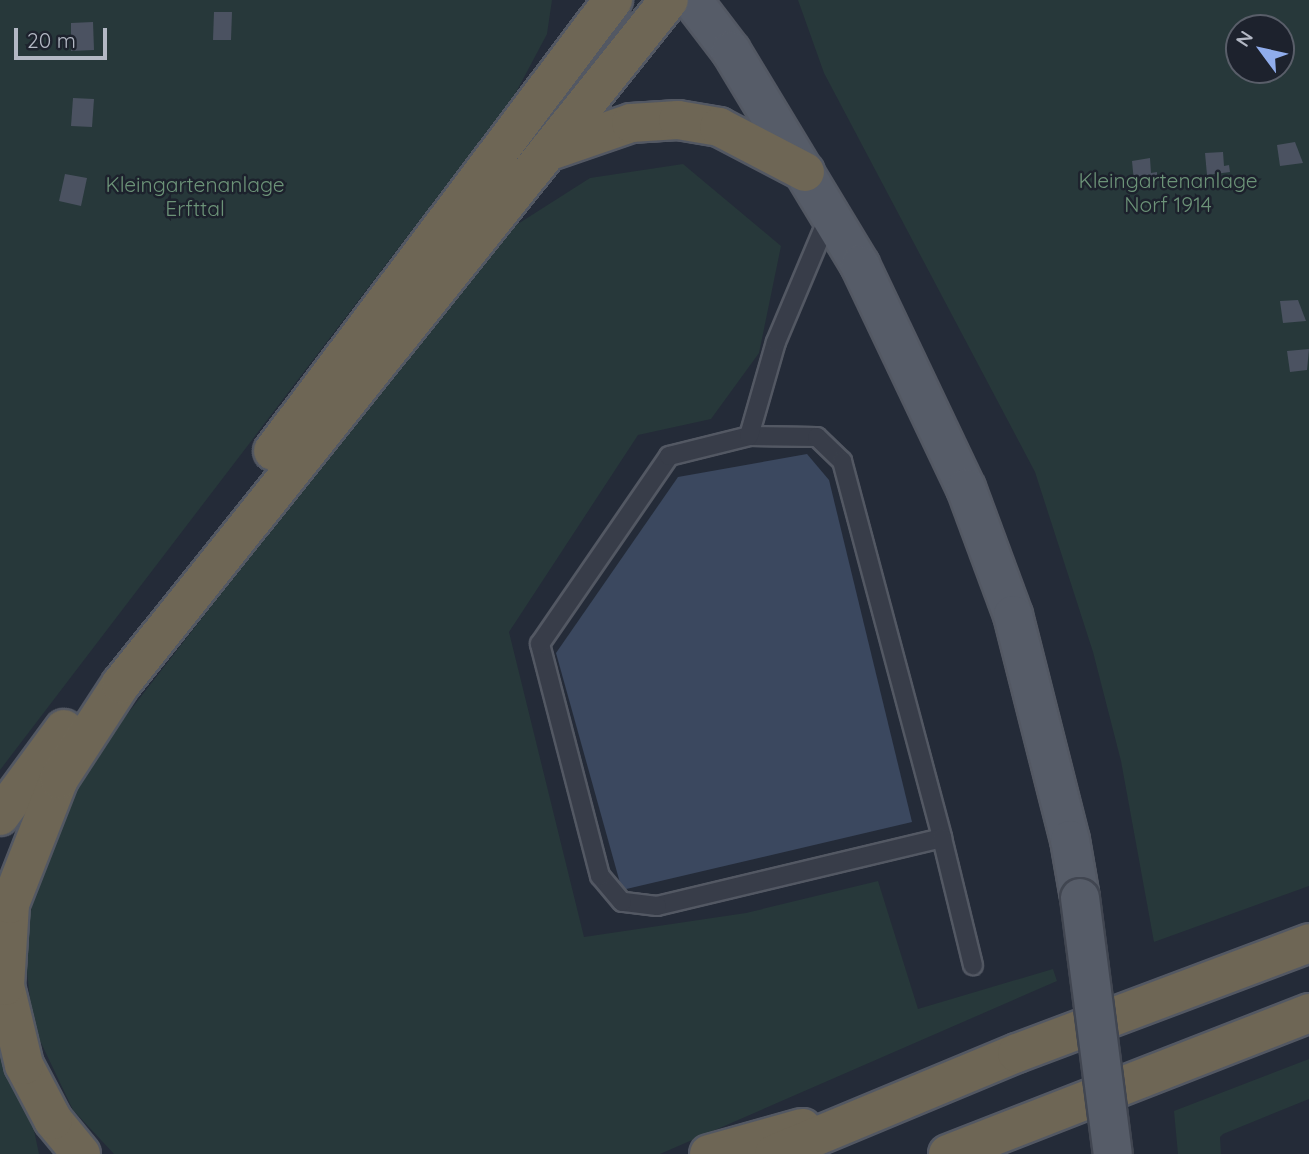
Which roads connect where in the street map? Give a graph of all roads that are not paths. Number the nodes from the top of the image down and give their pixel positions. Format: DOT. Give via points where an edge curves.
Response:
graph roads {
  1 [pos="588,0"];
  2 [pos="613,0"];
  3 [pos="669,0"];
  4 [pos="692,0"];
  5 [pos="576,47"];
  6 [pos="545,152"];
  7 [pos="804,172"];
  8 [pos="830,215"];
  9 [pos="749,436"];
  10 [pos="0,816"];
  11 [pos="942,838"];
  12 [pos="1309,943"];
  13 [pos="973,965"];
  14 [pos="1309,1013"];
  15 [pos="843,1123"];
  16 [pos="81,1154"];
  17 [pos="709,1154"];
  18 [pos="774,1154"];
  19 [pos="948,1154"];
  20 [pos="1113,1154"];
  1 -- 5 [label="highway"];
  2 -- 5 [label="highway"];
  3 -- 6 [label="highway"];
  4 -- 7 [label="main road" via="731,51"];
  5 -- 10 [label="highway"];
  6 -- 7 [label="highway" via="631,123 678,120 719,127"];
  6 -- 16 [label="highway" via="121,684 89,729 41,818 9,904 5,986 24,1065 53,1120"];
  7 -- 8 [label="main road"];
  8 -- 9 [label="lane" via="776,342"];
  8 -- 20 [label="main road, bridge" via="916,376 966,488 1003,589 1070,840"];
  9 -- 11 [label="lane" via="817,437 842,461"];
  9 -- 11 [label="lane" via="669,456 540,644 600,876 622,902 657,906"];
  11 -- 13 [label="lane"];
  12 -- 15 [label="highway"];
  14 -- 19 [label="highway"];
  15 -- 17 [label="highway" via="799,1128"];
  15 -- 18 [label="highway"];
}
